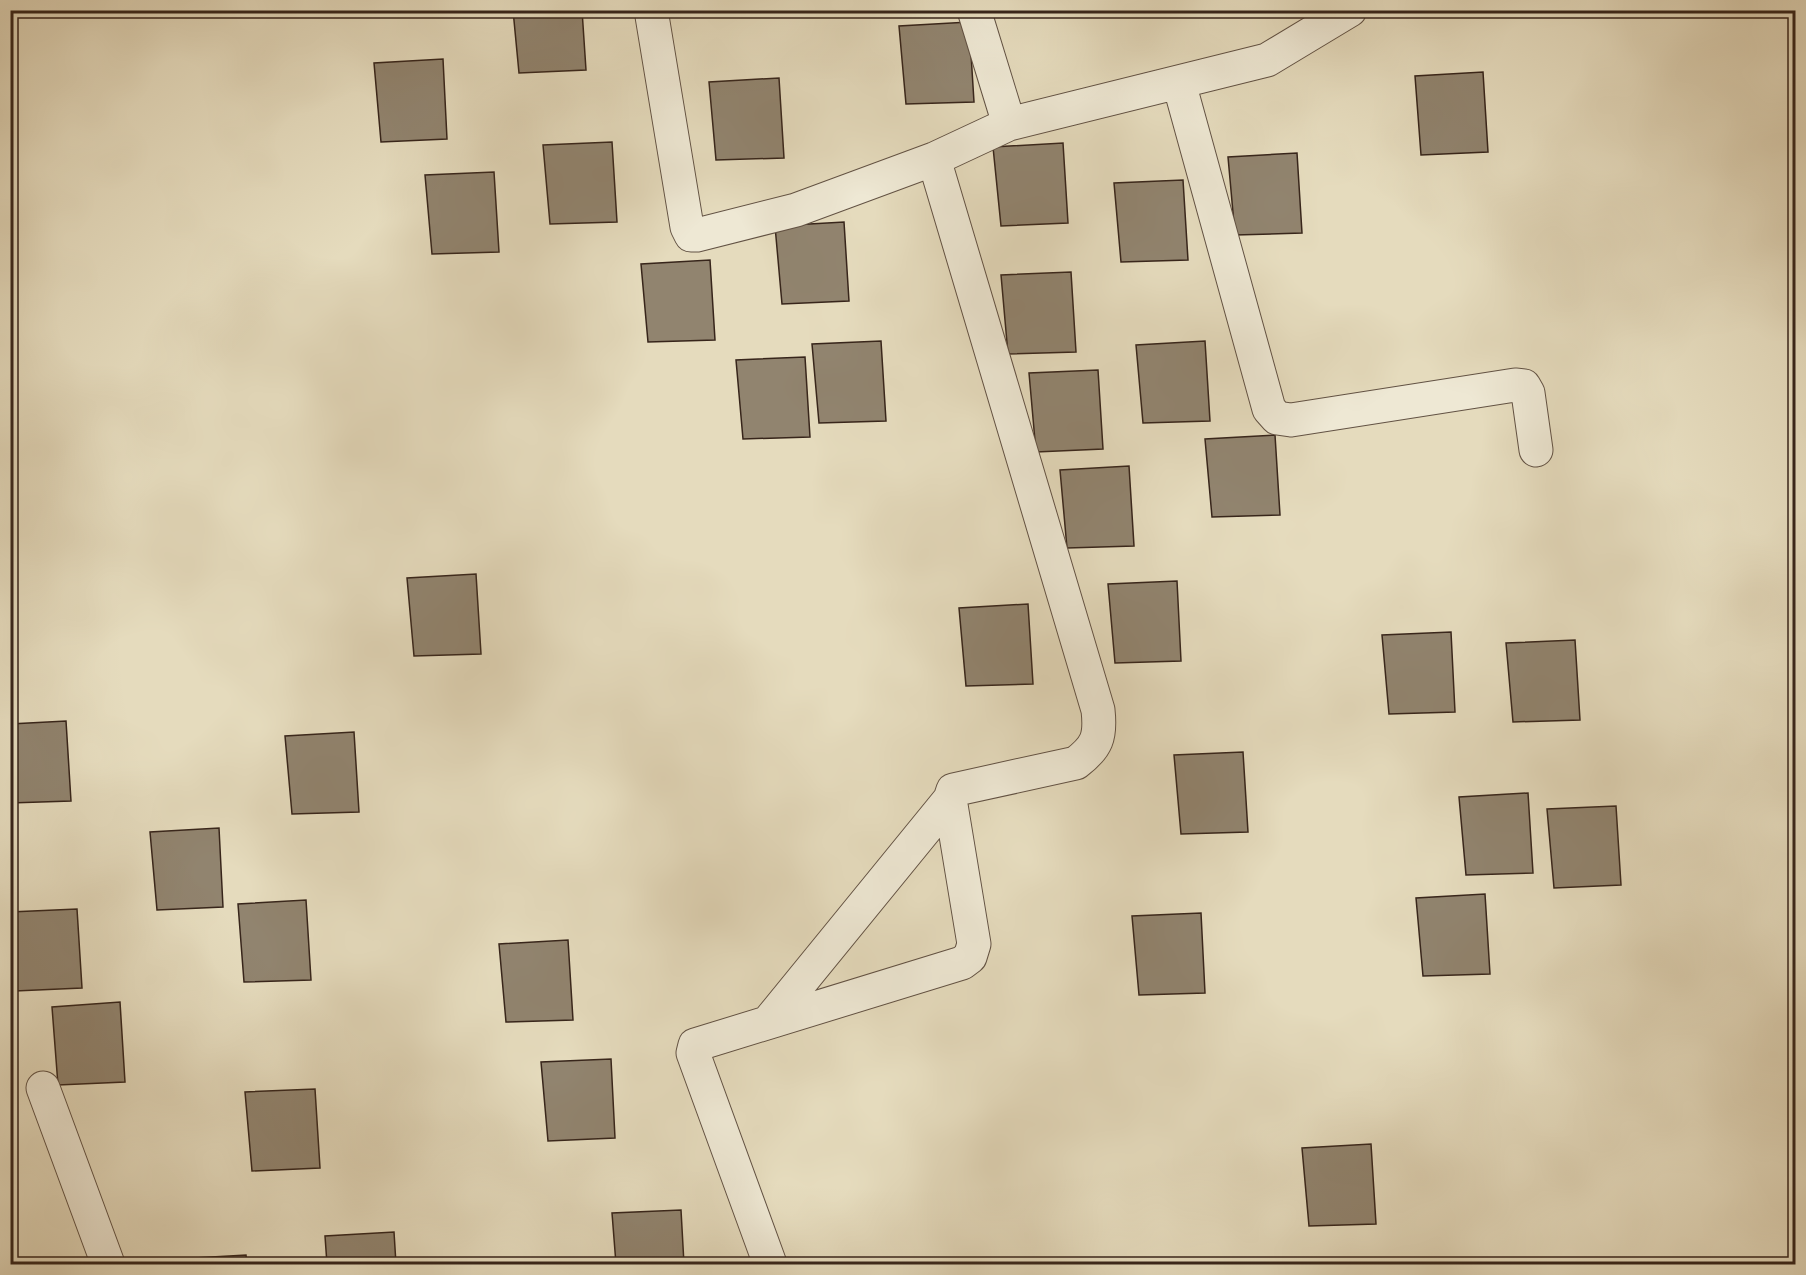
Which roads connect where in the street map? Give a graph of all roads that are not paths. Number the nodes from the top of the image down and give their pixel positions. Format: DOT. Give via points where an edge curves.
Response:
graph roads {
  1 [pos="651,10"];
  2 [pos="974,10"];
  3 [pos="1350,10"];
  4 [pos="1179,83"];
  5 [pos="1009,124"];
  6 [pos="934,159"];
  7 [pos="1536,450"];
  8 [pos="950,799"];
  9 [pos="769,1021"];
  10 [pos="43,1088"];
  11 [pos="108,1264"];
  12 [pos="770,1264"];
  1 -- 6 [label="street" via="691,235 796,210"];
  2 -- 5 [label="street"];
  3 -- 4 [label="street" via="1267,60"];
  4 -- 5 [label="street"];
  4 -- 7 [label="street" via="1269,409 1277,418 1291,420 1524,386"];
  5 -- 6 [label="street"];
  6 -- 8 [label="street" via="1100,726 1097,741 1076,763 962,787 953,790"];
  8 -- 9 [label="street"];
  8 -- 9 [label="street" via="974,944 970,957 962,963"];
  9 -- 12 [label="street" via="703,1041 695,1045 693,1053"];
  10 -- 11 [label="street"];
}
